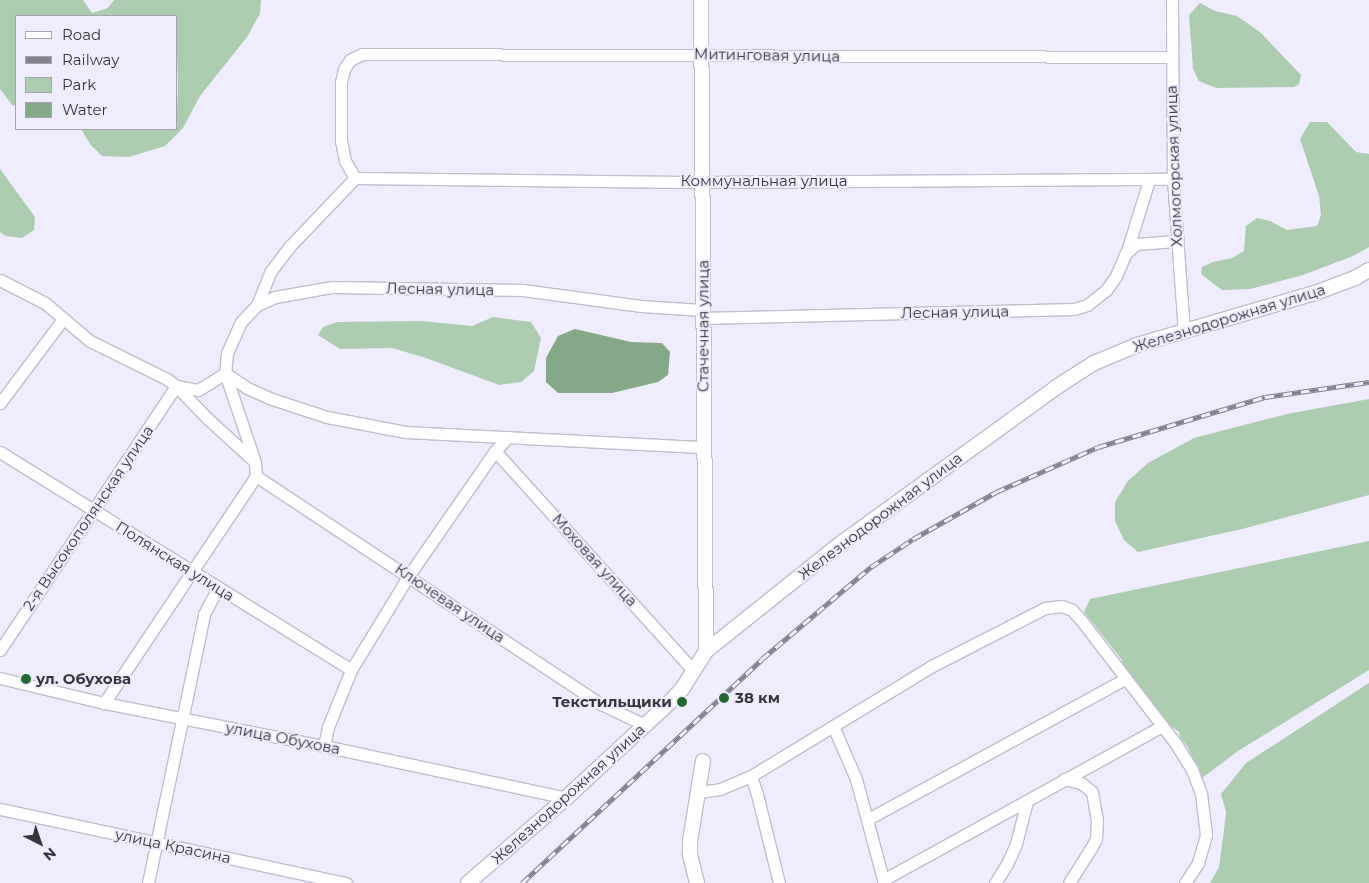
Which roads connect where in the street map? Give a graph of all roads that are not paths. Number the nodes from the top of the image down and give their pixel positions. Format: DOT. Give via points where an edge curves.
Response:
graph roads {
  1 [pos="701,0"];
  2 [pos="1172,0"];
  3 [pos="701,56"];
  4 [pos="1172,57"];
  5 [pos="355,178"];
  6 [pos="1149,180"];
  7 [pos="1173,180"];
  8 [pos="704,182"];
  9 [pos="1176,241"];
  10 [pos="1126,253"];
  11 [pos="1369,270"];
  12 [pos="0,280"];
  13 [pos="257,305"];
  14 [pos="702,314"];
  15 [pos="63,319"];
  16 [pos="1184,331"];
  17 [pos="225,373"];
  18 [pos="176,386"];
  19 [pos="0,403"];
  20 [pos="508,437"];
  21 [pos="705,447"];
  22 [pos="496,451"];
  23 [pos="0,452"];
  24 [pos="255,462"];
  25 [pos="256,476"];
  26 [pos="92,510"];
  27 [pos="192,571"];
  28 [pos="409,575"];
  29 [pos="218,588"];
  30 [pos="0,650"];
  31 [pos="706,652"];
  32 [pos="351,670"];
  33 [pos="694,671"];
  34 [pos="0,678"];
  35 [pos="1125,679"];
  36 [pos="104,703"];
  37 [pos="182,718"];
  38 [pos="645,725"];
  39 [pos="833,726"];
  40 [pos="1162,726"];
  41 [pos="324,746"];
  42 [pos="703,760"];
  43 [pos="750,776"];
  44 [pos="1064,780"];
  45 [pos="698,792"];
  46 [pos="566,798"];
  47 [pos="1027,801"];
  48 [pos="0,809"];
  49 [pos="868,819"];
  50 [pos="156,842"];
  51 [pos="884,882"];
  52 [pos="148,883"];
  53 [pos="346,883"];
  54 [pos="468,883"];
  55 [pos="697,883"];
  56 [pos="779,883"];
  57 [pos="995,883"];
  58 [pos="1069,883"];
  59 [pos="1186,883"];
  1 -- 3 [label="street, Стачечная улица"];
  2 -- 4 [label="street, Холмогорская улица"];
  3 -- 4 [label="street, Митинговая улица"];
  3 -- 5 [label="street, Митинговая улица" via="362,54 347,65 341,82 341,141 345,161"];
  3 -- 8 [label="street, Стачечная улица"];
  4 -- 7 [label="street, Холмогорская улица"];
  5 -- 8 [label="street, Коммунальная улица"];
  5 -- 13 [label="street" via="289,246 271,271"];
  6 -- 7 [label="street, Коммунальная улица"];
  6 -- 8 [label="street, Коммунальная улица"];
  6 -- 10 [label="street, Лесная улица"];
  7 -- 9 [label="street, Холмогорская улица"];
  8 -- 14 [label="street, Стачечная улица"];
  9 -- 10 [label="street" via="1136,244"];
  9 -- 16 [label="street, Холмогорская улица"];
  10 -- 14 [label="street, Лесная улица" via="1106,290 1087,305 1074,309"];
  11 -- 16 [label="street, Железнодорожная улица" via="1315,293"];
  12 -- 15 [label="street" via="45,303"];
  13 -- 14 [label="street, Лесная улица" via="275,296 332,288 523,290"];
  13 -- 17 [label="street, Лесная улица" via="241,322 226,353"];
  14 -- 21 [label="street, Стачечная улица"];
  15 -- 18 [label="street" via="90,341"];
  15 -- 19 [label="street"];
  16 -- 31 [label="street, Железнодорожная улица" via="1137,345 1094,363 1055,388 844,541"];
  17 -- 18 [label="street" via="198,390"];
  17 -- 20 [label="street" via="269,398 328,417 406,432"];
  17 -- 24 [label="street, Лесная улица"];
  18 -- 24 [label="street"];
  18 -- 26 [label="street, 2-я Высокополянская улица"];
  20 -- 21 [label="street"];
  20 -- 22 [label="street"];
  21 -- 31 [label="street, Стачечная улица"];
  22 -- 28 [label="street"];
  22 -- 33 [label="street, Моховая улица"];
  23 -- 26 [label="street, Полянская улица"];
  24 -- 25 [label="street, Лесная улица"];
  25 -- 27 [label="street"];
  25 -- 28 [label="street, Ключевая улица"];
  26 -- 27 [label="street, Полянская улица"];
  26 -- 30 [label="street, 2-я Высокополянская улица"];
  27 -- 29 [label="street, Полянская улица"];
  27 -- 36 [label="street"];
  28 -- 32 [label="street"];
  28 -- 38 [label="street, Ключевая улица" via="601,704"];
  29 -- 32 [label="street, Полянская улица"];
  29 -- 37 [label="street" via="204,614"];
  31 -- 33 [label="street, Железнодорожная улица"];
  32 -- 41 [label="street" via="328,727"];
  33 -- 38 [label="street, Железнодорожная улица" via="682,689"];
  34 -- 36 [label="street, улица Обухова"];
  35 -- 39 [label="street" via="1072,610 1062,606 1045,608 930,667"];
  35 -- 40 [label="street"];
  35 -- 49 [label="street"];
  36 -- 37 [label="street, улица Обухова"];
  37 -- 41 [label="street, улица Обухова"];
  37 -- 50 [label="street"];
  38 -- 46 [label="street, Железнодорожная улица"];
  39 -- 43 [label="street"];
  39 -- 49 [label="street" via="856,779"];
  40 -- 44 [label="street"];
  40 -- 59 [label="street" via="1192,770 1204,810 1206,834 1198,863"];
  41 -- 46 [label="street, улица Обухова"];
  42 -- 45 [label="street"];
  43 -- 45 [label="street" via="720,788"];
  43 -- 56 [label="street"];
  44 -- 47 [label="street"];
  44 -- 58 [label="street" via="1081,783 1092,792 1097,821 1092,848"];
  45 -- 55 [label="street" via="690,841"];
  46 -- 54 [label="street, Железнодорожная улица"];
  47 -- 51 [label="street"];
  47 -- 57 [label="street" via="1016,844"];
  48 -- 50 [label="street, улица Красина"];
  49 -- 51 [label="street"];
  50 -- 52 [label="street"];
  50 -- 53 [label="street, улица Красина"];
}
